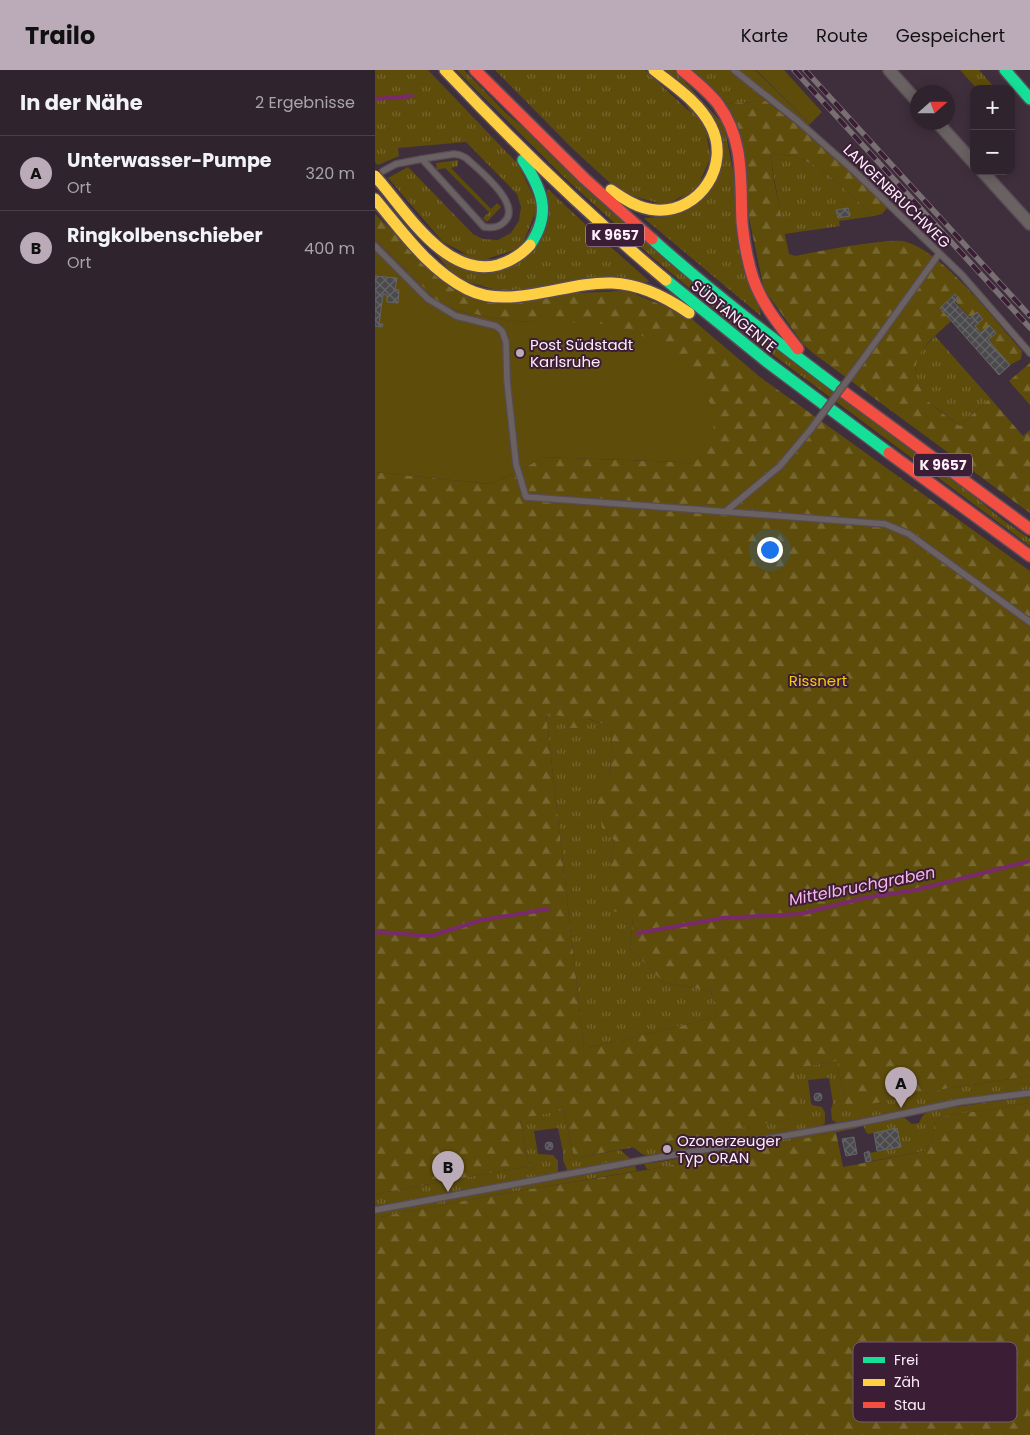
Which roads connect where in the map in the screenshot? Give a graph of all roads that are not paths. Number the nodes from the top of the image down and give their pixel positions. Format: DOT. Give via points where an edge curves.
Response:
graph roads {
  1 [pos="445,70"];
  2 [pos="475,70"];
  3 [pos="654,70"];
  4 [pos="682,70"];
  5 [pos="734,70"];
  6 [pos="889,70"];
  7 [pos="1005,70"];
  8 [pos="910,93"];
  9 [pos="1030,99"];
  10 [pos="944,130"];
  11 [pos="504,132"];
  12 [pos="422,159"];
  13 [pos="970,159"];
  14 [pos="985,175"];
  15 [pos="380,177"];
  16 [pos="585,179"];
  17 [pos="375,199"];
  18 [pos="1030,224"];
  19 [pos="375,246"];
  20 [pos="939,254"];
  21 [pos="730,332"];
  22 [pos="1030,353"];
  23 [pos="815,370"];
  24 [pos="726,511"];
  25 [pos="1030,529"];
  26 [pos="1030,556"];
  27 [pos="1030,622"];
  28 [pos="1030,1092"];
  29 [pos="375,1210"];
  1 -- 11 [label="main road, SÜDTANGENTE / K 9657"];
  2 -- 16 [label="main road, SÜDTANGENTE / K 9657"];
  3 -- 16 [label="main road" via="694,104 711,127 717,155 710,181 694,200 662,211 632,204 606,187"];
  4 -- 23 [label="main road" via="709,93 731,128 742,182 744,234 750,269 771,314"];
  5 -- 20 [label="lane, LANGENBRUCHWEG" via="853,170"];
  6 -- 8 [label="street"];
  7 -- 9 [label="main road"];
  10 -- 13 [label="street"];
  11 -- 15 [label="main road" via="536,180 543,205 541,223 534,239 519,256 502,264 477,267 453,258 423,232"];
  11 -- 21 [label="main road, SÜDTANGENTE / K 9657" via="609,230"];
  12 -- 12 [label="lane" via="484,226 496,227 506,221 510,212 507,200 466,158 454,154"];
  12 -- 15 [label="lane" via="396,164"];
  14 -- 18 [label="street"];
  16 -- 23 [label="main road, SÜDTANGENTE / K 9657" via="709,288"];
  17 -- 21 [label="main road" via="440,271 467,289 483,295 510,297 614,283 654,293 693,317"];
  19 -- 24 [label="lane" via="437,306 456,316 496,326 503,331 517,464 526,497"];
  20 -- 22 [label="lane, LANGENBRUCHWEG" via="980,294"];
  20 -- 24 [label="lane, bridge" via="811,430 780,466"];
  21 -- 26 [label="main road, SÜDTANGENTE / K 9657"];
  23 -- 25 [label="main road, SÜDTANGENTE / K 9657"];
  24 -- 27 [label="lane" via="885,524 909,534"];
  28 -- 29 [label="lane" via="959,1102"];
}
